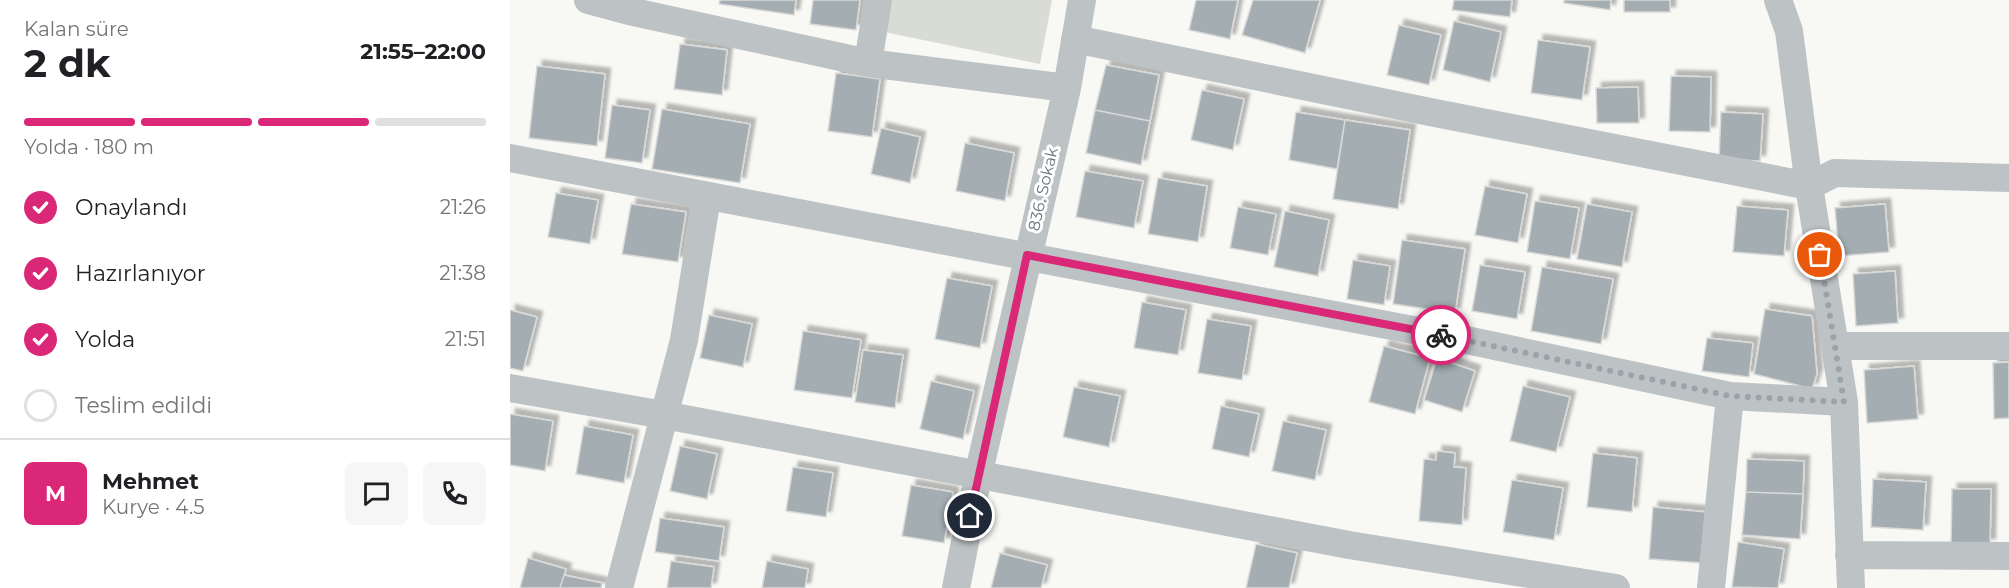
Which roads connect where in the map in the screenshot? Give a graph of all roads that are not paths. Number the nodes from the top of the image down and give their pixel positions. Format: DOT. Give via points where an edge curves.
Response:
graph roads {
  1 [pos="588,0"];
  2 [pos="878,0"];
  3 [pos="1083,0"];
  4 [pos="1778,0"];
  5 [pos="1075,39"];
  6 [pos="868,63"];
  7 [pos="1067,88"];
  8 [pos="510,158"];
  9 [pos="2009,178"];
  10 [pos="1809,186"];
  11 [pos="707,197"];
  12 [pos="1027,255"];
  13 [pos="1835,346"];
  14 [pos="2009,346"];
  15 [pos="510,388"];
  16 [pos="1730,396"];
  17 [pos="1844,402"];
  18 [pos="664,415"];
  19 [pos="978,476"];
  20 [pos="1848,555"];
  21 [pos="2009,556"];
  22 [pos="619,588"];
  23 [pos="956,588"];
  24 [pos="1616,588"];
  25 [pos="1711,588"];
  26 [pos="1851,588"];
  1 -- 6 [label="street"];
  2 -- 6 [label="street"];
  3 -- 5 [label="street, 836. Sokak"];
  4 -- 10 [label="street" via="1789,31"];
  5 -- 7 [label="street, 836. Sokak"];
  5 -- 10 [label="street"];
  6 -- 7 [label="street"];
  7 -- 12 [label="street, 836. Sokak"];
  8 -- 11 [label="street"];
  9 -- 10 [label="street" via="1835,173"];
  10 -- 13 [label="street"];
  11 -- 12 [label="street"];
  11 -- 18 [label="street" via="684,340"];
  12 -- 16 [label="street"];
  12 -- 19 [label="street, 836. Sokak"];
  13 -- 14 [label="street"];
  13 -- 17 [label="street"];
  15 -- 18 [label="street"];
  16 -- 17 [label="street"];
  16 -- 25 [label="street"];
  17 -- 20 [label="street"];
  18 -- 19 [label="street"];
  18 -- 22 [label="street"];
  19 -- 23 [label="street, 836. Sokak"];
  19 -- 24 [label="street" via="1349,545"];
  20 -- 21 [label="street"];
  20 -- 26 [label="street"];
}
